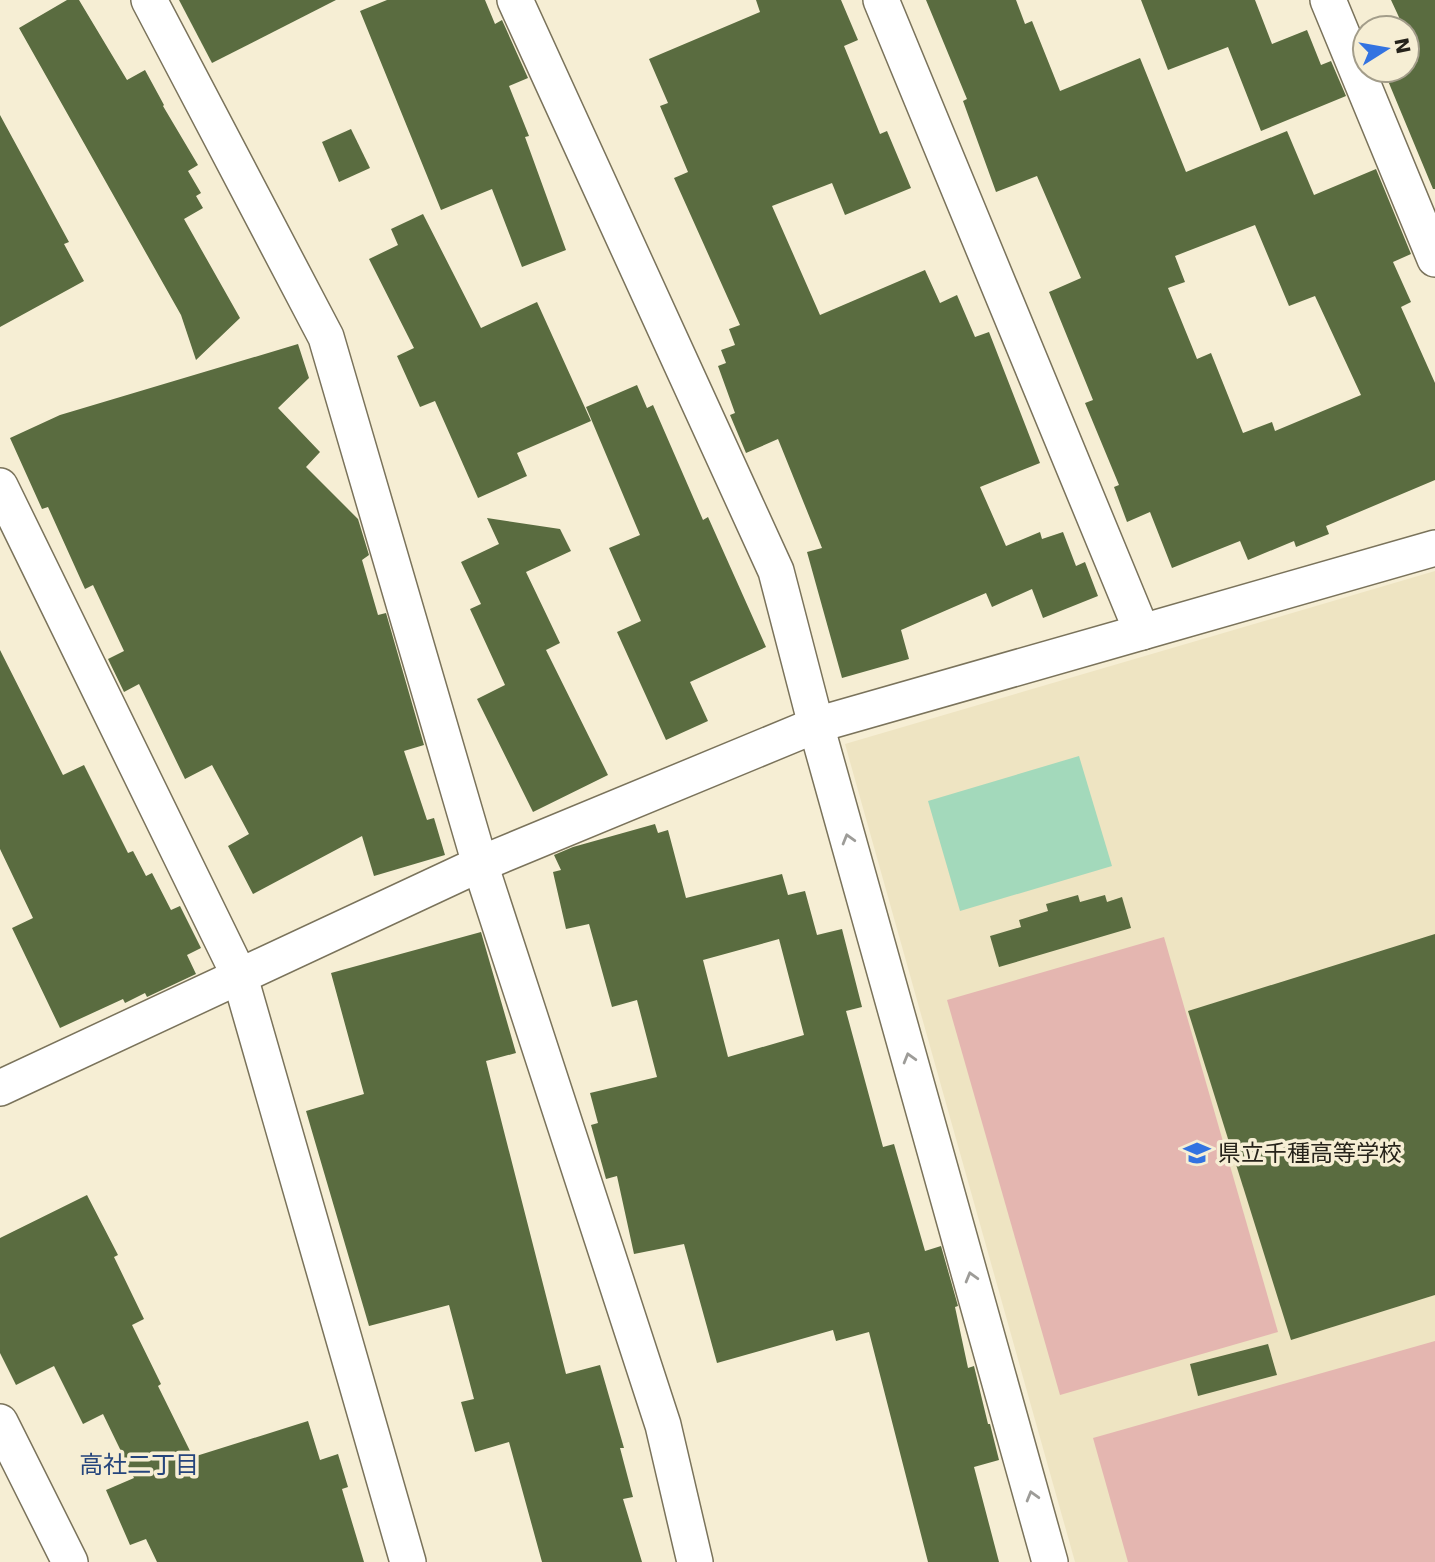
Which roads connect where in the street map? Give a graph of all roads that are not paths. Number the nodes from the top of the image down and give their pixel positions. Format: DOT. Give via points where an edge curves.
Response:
graph roads {
  1 [pos="149,0"];
  2 [pos="515,0"];
  3 [pos="881,0"];
  4 [pos="1328,0"];
  5 [pos="1435,259"];
  6 [pos="0,486"];
  7 [pos="1435,548"];
  8 [pos="1142,632"];
  9 [pos="816,725"];
  10 [pos="480,864"];
  11 [pos="240,977"];
  12 [pos="0,1088"];
  13 [pos="0,1422"];
  14 [pos="70,1562"];
  15 [pos="408,1562"];
  16 [pos="695,1562"];
  17 [pos="1051,1562"];
  1 -- 10 [label="street" via="326,337"];
  2 -- 9 [label="street" via="776,571"];
  3 -- 8 [label="street"];
  4 -- 5 [label="street"];
  6 -- 11 [label="street"];
  7 -- 8 [label="street"];
  8 -- 9 [label="street"];
  9 -- 10 [label="street"];
  17 -- 9 [label="street, one-way"];
  10 -- 11 [label="street"];
  10 -- 16 [label="street" via="663,1425"];
  11 -- 12 [label="street"];
  11 -- 15 [label="street"];
  13 -- 14 [label="street"];
}
